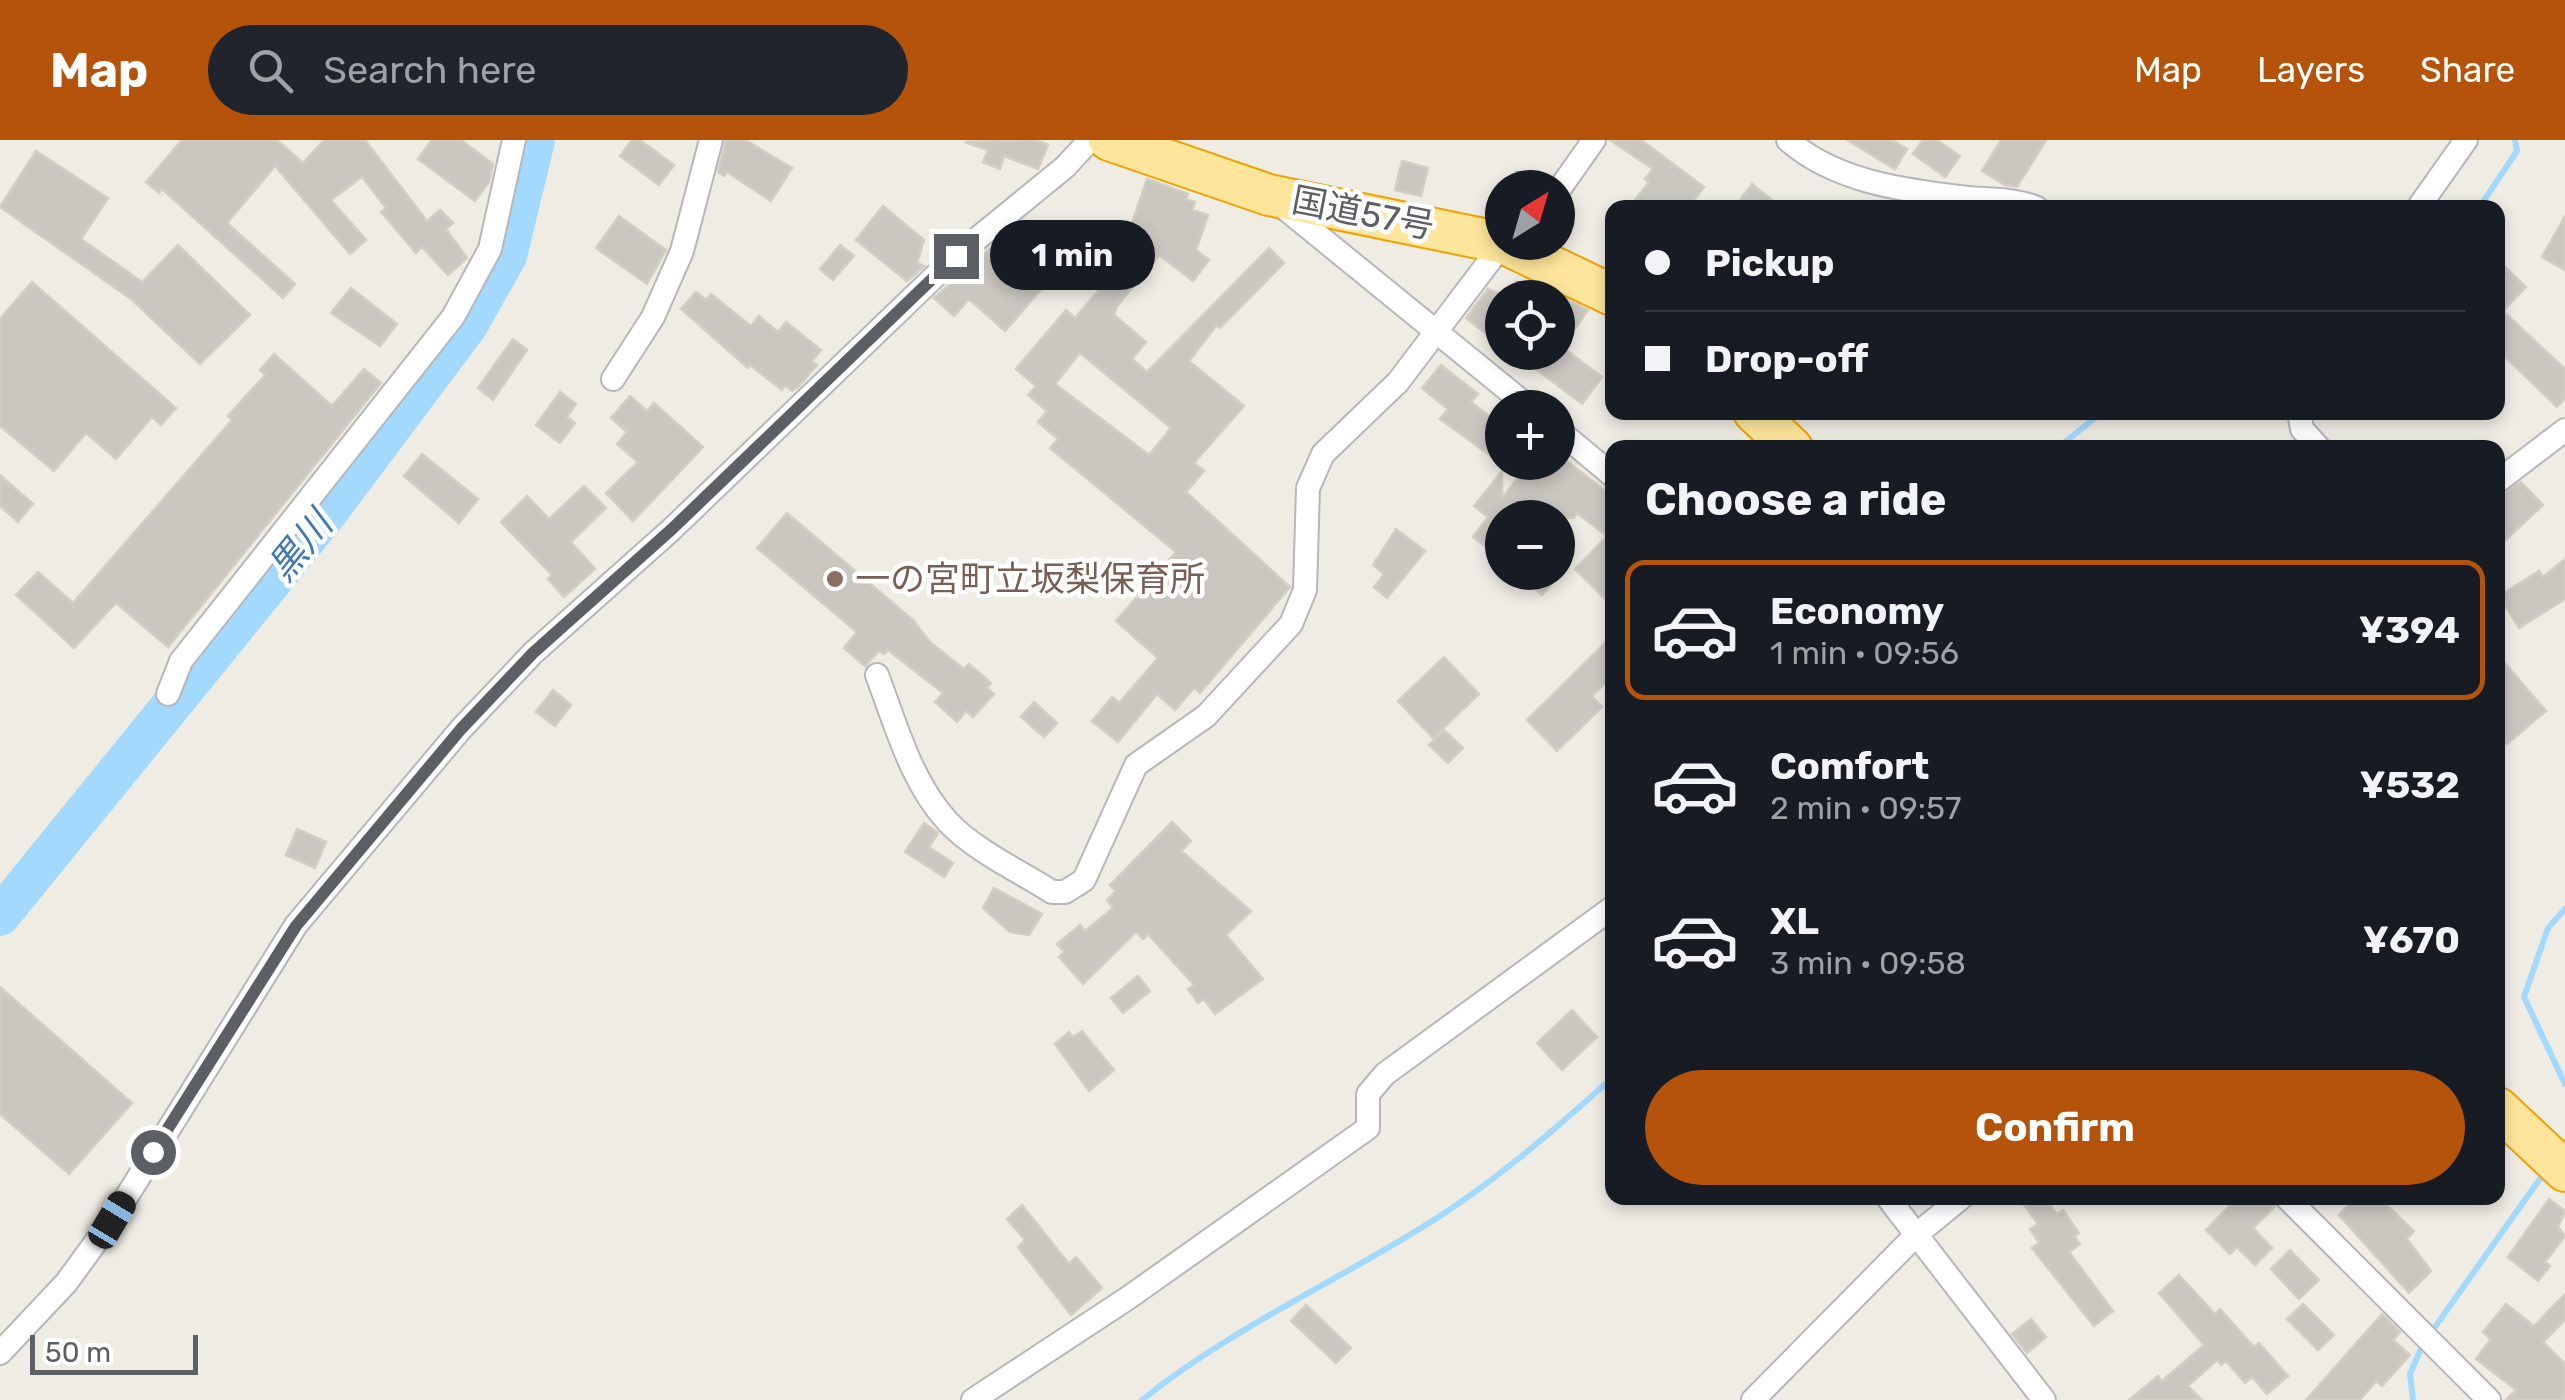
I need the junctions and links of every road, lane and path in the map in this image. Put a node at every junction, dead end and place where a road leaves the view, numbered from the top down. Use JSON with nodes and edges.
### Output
{"nodes":[{"id":1,"x":514,"y":140,"type":"edge"},
{"id":2,"x":711,"y":140,"type":"edge"},
{"id":3,"x":1090,"y":140,"type":"edge"},
{"id":4,"x":1109,"y":140,"type":"edge"},
{"id":5,"x":1594,"y":140,"type":"edge"},
{"id":6,"x":1788,"y":140,"type":"edge"},
{"id":7,"x":2466,"y":140,"type":"edge"},
{"id":8,"x":1573,"y":170,"type":"edge"},
{"id":9,"x":1270,"y":194,"type":"junction"},
{"id":10,"x":1980,"y":200,"type":"edge"},
{"id":11,"x":2424,"y":200,"type":"edge"},
{"id":12,"x":1485,"y":239,"type":"edge"},
{"id":13,"x":1491,"y":260,"type":"edge"},
{"id":14,"x":1539,"y":260,"type":"edge"},
{"id":15,"x":1605,"y":292,"type":"edge"},
{"id":16,"x":1436,"y":330,"type":"junction"},
{"id":17,"x":613,"y":379,"type":"dead end"},
{"id":18,"x":1508,"y":390,"type":"edge"},
{"id":19,"x":1762,"y":420,"type":"edge"},
{"id":20,"x":2565,"y":430,"type":"edge"},
{"id":21,"x":1784,"y":440,"type":"edge"},
{"id":22,"x":1575,"y":444,"type":"edge"},
{"id":23,"x":1605,"y":469,"type":"edge"},
{"id":24,"x":2505,"y":476,"type":"edge"},
{"id":25,"x":876,"y":675,"type":"dead end"},
{"id":26,"x":168,"y":694,"type":"dead end"},
{"id":27,"x":1605,"y":913,"type":"edge"},
{"id":28,"x":2505,"y":1115,"type":"edge"},
{"id":29,"x":2565,"y":1171,"type":"edge"},
{"id":30,"x":1894,"y":1205,"type":"edge"},
{"id":31,"x":1953,"y":1205,"type":"edge"},
{"id":32,"x":2294,"y":1205,"type":"edge"},
{"id":33,"x":1917,"y":1234,"type":"junction"},
{"id":34,"x":0,"y":1353,"type":"edge"},
{"id":35,"x":973,"y":1400,"type":"edge"},
{"id":36,"x":1753,"y":1400,"type":"edge"},
{"id":37,"x":2044,"y":1400,"type":"edge"},
{"id":38,"x":2489,"y":1400,"type":"edge"}],
"edges":[{"from":1,"to":26,"type":"street"},
{"from":2,"to":17,"type":"street"},
{"from":3,"to":34,"type":"street"},
{"from":4,"to":9,"type":"highway","name":"国道57号"},
{"from":5,"to":8,"type":"street"},
{"from":6,"to":10,"type":"street"},
{"from":7,"to":11,"type":"street"},
{"from":9,"to":12,"type":"highway","name":"国道57号"},
{"from":9,"to":16,"type":"street"},
{"from":13,"to":16,"type":"street"},
{"from":14,"to":15,"type":"highway","name":"国道57号"},
{"from":16,"to":18,"type":"street"},
{"from":16,"to":25,"type":"street"},
{"from":19,"to":21,"type":"highway"},
{"from":20,"to":24,"type":"street"},
{"from":22,"to":23,"type":"street"},
{"from":27,"to":35,"type":"street"},
{"from":28,"to":29,"type":"highway"},
{"from":30,"to":33,"type":"street"},
{"from":31,"to":33,"type":"street"},
{"from":32,"to":38,"type":"street"},
{"from":33,"to":36,"type":"street"},
{"from":33,"to":37,"type":"street"}]}
